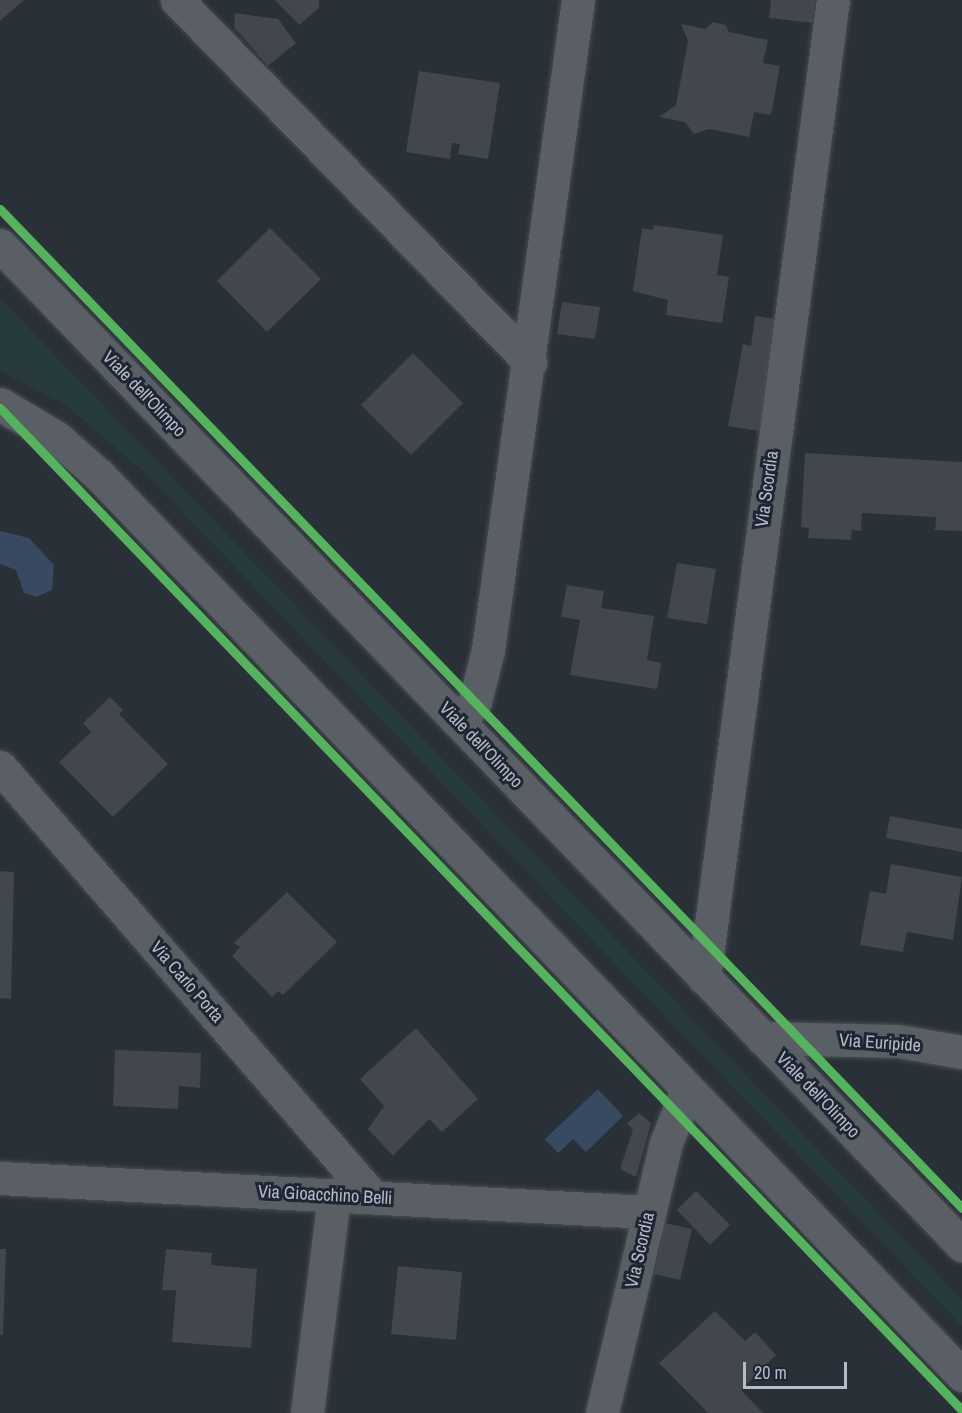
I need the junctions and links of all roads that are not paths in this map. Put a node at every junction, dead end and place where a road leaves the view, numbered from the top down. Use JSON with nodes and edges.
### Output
{"nodes":[{"id":1,"x":177,"y":0,"type":"edge"},
{"id":2,"x":578,"y":0,"type":"edge"},
{"id":3,"x":833,"y":0,"type":"edge"},
{"id":4,"x":0,"y":245,"type":"edge"},
{"id":5,"x":531,"y":362,"type":"junction"},
{"id":6,"x":0,"y":404,"type":"edge"},
{"id":7,"x":460,"y":722,"type":"junction"},
{"id":8,"x":0,"y":767,"type":"edge"},
{"id":9,"x":704,"y":978,"type":"junction"},
{"id":10,"x":762,"y":1038,"type":"junction"},
{"id":11,"x":962,"y":1052,"type":"edge"},
{"id":12,"x":687,"y":1090,"type":"junction"},
{"id":13,"x":0,"y":1178,"type":"edge"},
{"id":14,"x":334,"y":1195,"type":"junction"},
{"id":15,"x":374,"y":1197,"type":"junction"},
{"id":16,"x":649,"y":1212,"type":"junction"},
{"id":17,"x":962,"y":1245,"type":"edge"},
{"id":18,"x":962,"y":1375,"type":"edge"},
{"id":19,"x":307,"y":1413,"type":"edge"},
{"id":20,"x":602,"y":1413,"type":"edge"}],
"edges":[{"from":1,"to":5,"type":"street"},
{"from":2,"to":5,"type":"street"},
{"from":3,"to":9,"type":"street","name":"Via Scordia"},
{"from":4,"to":7,"type":"street","name":"Viale dell'Olimpo"},
{"from":5,"to":7,"type":"street"},
{"from":6,"to":12,"type":"street"},
{"from":7,"to":9,"type":"street","name":"Viale dell'Olimpo"},
{"from":8,"to":15,"type":"street","name":"Via Carlo Porta"},
{"from":9,"to":10,"type":"street","name":"Viale dell'Olimpo"},
{"from":10,"to":11,"type":"street","name":"Via Euripide"},
{"from":10,"to":17,"type":"street","name":"Viale dell'Olimpo"},
{"from":12,"to":16,"type":"street","name":"Via Scordia"},
{"from":12,"to":18,"type":"street"},
{"from":13,"to":14,"type":"street","name":"Via Gioacchino Belli"},
{"from":14,"to":15,"type":"street","name":"Via Gioacchino Belli"},
{"from":14,"to":19,"type":"street"},
{"from":15,"to":16,"type":"street","name":"Via Gioacchino Belli"},
{"from":16,"to":20,"type":"street","name":"Via Scordia"}]}
